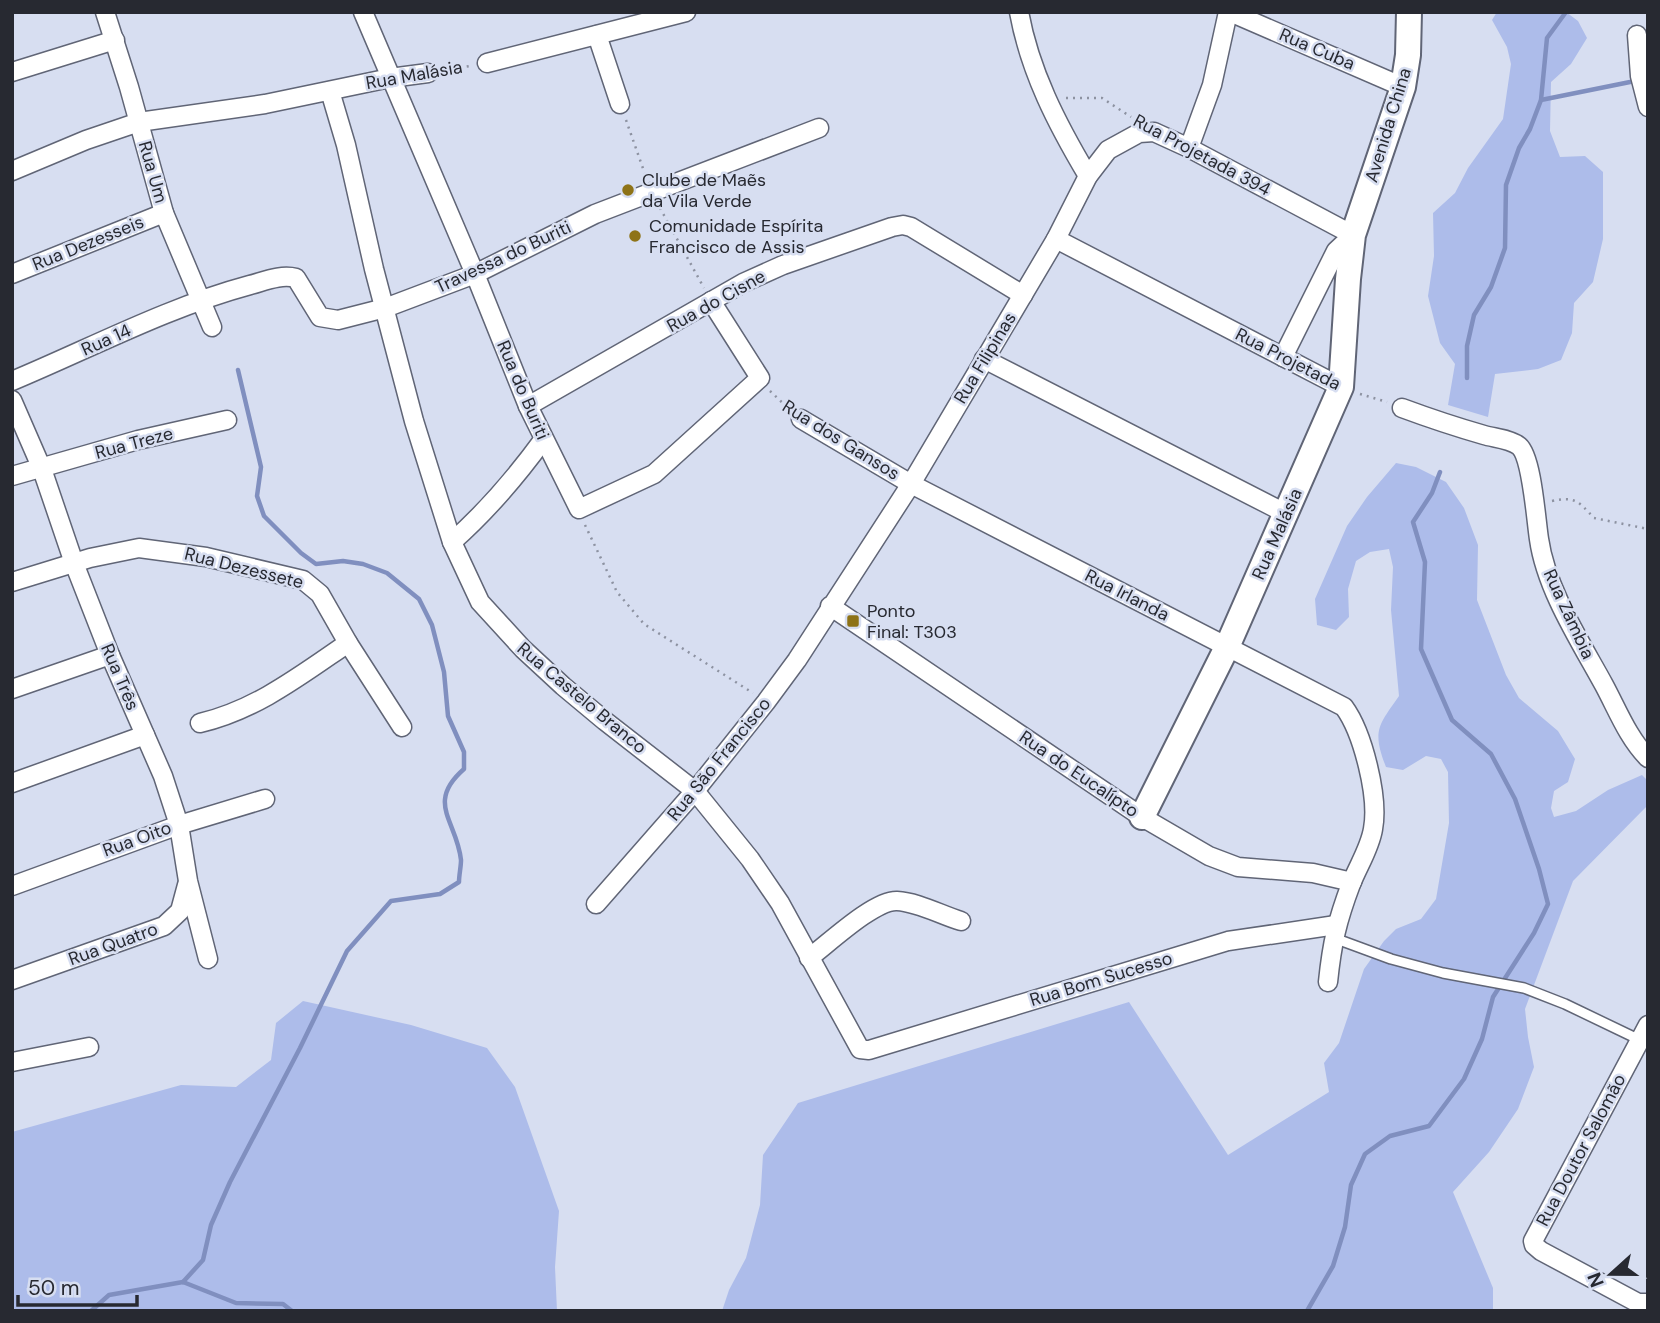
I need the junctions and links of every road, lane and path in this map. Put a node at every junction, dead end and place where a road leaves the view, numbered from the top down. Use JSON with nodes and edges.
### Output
{"nodes":[{"id":1,"x":105,"y":12,"type":"edge"},
{"id":2,"x":363,"y":12,"type":"edge"},
{"id":3,"x":686,"y":12,"type":"edge"},
{"id":4,"x":1019,"y":12,"type":"edge"},
{"id":5,"x":1229,"y":12,"type":"edge"},
{"id":6,"x":1409,"y":12,"type":"edge"},
{"id":7,"x":597,"y":35,"type":"junction"},
{"id":8,"x":1637,"y":35,"type":"dead end"},
{"id":9,"x":115,"y":40,"type":"junction"},
{"id":10,"x":487,"y":63,"type":"joint"},
{"id":11,"x":12,"y":72,"type":"edge"},
{"id":12,"x":428,"y":73,"type":"joint"},
{"id":13,"x":390,"y":78,"type":"junction"},
{"id":14,"x":1403,"y":87,"type":"junction"},
{"id":15,"x":330,"y":91,"type":"junction"},
{"id":16,"x":1046,"y":98,"type":"junction"},
{"id":17,"x":1647,"y":100,"type":"edge"},
{"id":18,"x":620,"y":104,"type":"joint"},
{"id":19,"x":139,"y":122,"type":"junction"},
{"id":20,"x":818,"y":128,"type":"dead end"},
{"id":21,"x":1154,"y":132,"type":"junction"},
{"id":22,"x":1189,"y":148,"type":"junction"},
{"id":23,"x":12,"y":170,"type":"edge"},
{"id":24,"x":1088,"y":176,"type":"junction"},
{"id":25,"x":651,"y":193,"type":"junction"},
{"id":26,"x":164,"y":213,"type":"junction"},
{"id":27,"x":1353,"y":235,"type":"junction"},
{"id":28,"x":1056,"y":239,"type":"junction"},
{"id":29,"x":12,"y":274,"type":"edge"},
{"id":30,"x":475,"y":274,"type":"junction"},
{"id":31,"x":1023,"y":295,"type":"junction"},
{"id":32,"x":200,"y":299,"type":"junction"},
{"id":33,"x":711,"y":300,"type":"junction"},
{"id":34,"x":385,"y":307,"type":"junction"},
{"id":35,"x":212,"y":327,"type":"dead end"},
{"id":36,"x":1283,"y":356,"type":"junction"},
{"id":37,"x":984,"y":359,"type":"junction"},
{"id":38,"x":12,"y":381,"type":"edge"},
{"id":39,"x":1340,"y":387,"type":"junction"},
{"id":40,"x":772,"y":395,"type":"dead end"},
{"id":41,"x":12,"y":400,"type":"edge"},
{"id":42,"x":528,"y":406,"type":"junction"},
{"id":43,"x":1402,"y":408,"type":"joint"},
{"id":44,"x":801,"y":419,"type":"joint"},
{"id":45,"x":228,"y":420,"type":"dead end"},
{"id":46,"x":543,"y":440,"type":"junction"},
{"id":47,"x":42,"y":469,"type":"junction"},
{"id":48,"x":12,"y":476,"type":"edge"},
{"id":49,"x":911,"y":484,"type":"junction"},
{"id":50,"x":1535,"y":504,"type":"junction"},
{"id":51,"x":579,"y":509,"type":"junction"},
{"id":52,"x":1287,"y":513,"type":"junction"},
{"id":53,"x":1648,"y":529,"type":"edge"},
{"id":54,"x":452,"y":542,"type":"junction"},
{"id":55,"x":74,"y":563,"type":"junction"},
{"id":56,"x":12,"y":582,"type":"edge"},
{"id":57,"x":830,"y":606,"type":"junction"},
{"id":58,"x":348,"y":643,"type":"junction"},
{"id":59,"x":1227,"y":647,"type":"junction"},
{"id":60,"x":110,"y":655,"type":"junction"},
{"id":61,"x":12,"y":689,"type":"edge"},
{"id":62,"x":766,"y":702,"type":"junction"},
{"id":63,"x":200,"y":723,"type":"dead end"},
{"id":64,"x":402,"y":727,"type":"dead end"},
{"id":65,"x":145,"y":734,"type":"junction"},
{"id":66,"x":1648,"y":758,"type":"edge"},
{"id":67,"x":12,"y":783,"type":"edge"},
{"id":68,"x":695,"y":791,"type":"junction"},
{"id":69,"x":265,"y":799,"type":"dead end"},
{"id":70,"x":1142,"y":817,"type":"junction"},
{"id":71,"x":179,"y":825,"type":"junction"},
{"id":72,"x":188,"y":881,"type":"junction"},
{"id":73,"x":1352,"y":883,"type":"junction"},
{"id":74,"x":12,"y":886,"type":"edge"},
{"id":75,"x":596,"y":904,"type":"dead end"},
{"id":76,"x":961,"y":921,"type":"dead end"},
{"id":77,"x":1335,"y":931,"type":"junction"},
{"id":78,"x":809,"y":958,"type":"junction"},
{"id":79,"x":208,"y":959,"type":"dead end"},
{"id":80,"x":12,"y":980,"type":"edge"},
{"id":81,"x":1328,"y":982,"type":"dead end"},
{"id":82,"x":1645,"y":1030,"type":"edge"},
{"id":83,"x":89,"y":1048,"type":"dead end"},
{"id":84,"x":869,"y":1050,"type":"joint"},
{"id":85,"x":12,"y":1062,"type":"edge"},
{"id":86,"x":1648,"y":1303,"type":"edge"}],
"edges":[{"from":1,"to":9,"type":"street","name":"Rua Um"},
{"from":2,"to":13,"type":"street","name":"Rua do Buriti"},
{"from":3,"to":7,"type":"street","name":"Rua Malásia"},
{"from":4,"to":16,"type":"street"},
{"from":5,"to":14,"type":"street","name":"Rua Cuba"},
{"from":5,"to":22,"type":"street"},
{"from":6,"to":14,"type":"street","name":"Avenida China"},
{"from":7,"to":10,"type":"street","name":"Rua Malásia"},
{"from":7,"to":18,"type":"street"},
{"from":8,"to":17,"type":"street"},
{"from":9,"to":11,"type":"street"},
{"from":9,"to":19,"type":"street","name":"Rua Um"},
{"from":10,"to":12,"type":"path","name":"Rua Malásia"},
{"from":12,"to":13,"type":"street","name":"Rua Malásia"},
{"from":13,"to":15,"type":"street","name":"Rua Malásia"},
{"from":13,"to":30,"type":"street","name":"Rua do Buriti"},
{"from":14,"to":27,"type":"street","name":"Avenida China"},
{"from":15,"to":19,"type":"street","name":"Rua Malásia"},
{"from":15,"to":34,"type":"street","name":"Rua Castelo Branco"},
{"from":16,"to":21,"type":"path","name":"Rua Projetada 394"},
{"from":16,"to":24,"type":"street"},
{"from":18,"to":25,"type":"path"},
{"from":19,"to":23,"type":"street","name":"Rua Malásia"},
{"from":19,"to":26,"type":"street","name":"Rua Um"},
{"from":20,"to":25,"type":"street","name":"Travessa do Buriti"},
{"from":21,"to":22,"type":"street","name":"Rua Projetada 394"},
{"from":21,"to":24,"type":"street","name":"Rua Filipinas"},
{"from":22,"to":27,"type":"street","name":"Rua Projetada 394"},
{"from":24,"to":28,"type":"street","name":"Rua Filipinas"},
{"from":25,"to":30,"type":"street","name":"Travessa do Buriti"},
{"from":25,"to":33,"type":"path"},
{"from":26,"to":29,"type":"street","name":"Rua Dezesseis"},
{"from":26,"to":32,"type":"street","name":"Rua Um"},
{"from":27,"to":36,"type":"street"},
{"from":27,"to":39,"type":"street","name":"Rua Malásia"},
{"from":28,"to":31,"type":"street","name":"Rua Filipinas"},
{"from":28,"to":36,"type":"street","name":"Rua Projetada"},
{"from":30,"to":34,"type":"street","name":"Travessa do Buriti"},
{"from":30,"to":42,"type":"street","name":"Rua do Buriti"},
{"from":31,"to":33,"type":"street","name":"Rua do Cisne"},
{"from":31,"to":37,"type":"street","name":"Rua Filipinas"},
{"from":32,"to":34,"type":"street","name":"Travessa do Buriti"},
{"from":32,"to":35,"type":"street","name":"Rua Um"},
{"from":32,"to":38,"type":"street","name":"Rua 14"},
{"from":33,"to":42,"type":"street","name":"Rua do Cisne"},
{"from":33,"to":51,"type":"street"},
{"from":34,"to":54,"type":"street","name":"Rua Castelo Branco"},
{"from":36,"to":39,"type":"street","name":"Rua Projetada"},
{"from":37,"to":49,"type":"street","name":"Rua Filipinas"},
{"from":37,"to":52,"type":"street"},
{"from":39,"to":43,"type":"path","name":"Rua Projetada"},
{"from":39,"to":52,"type":"street","name":"Rua Malásia"},
{"from":40,"to":44,"type":"path","name":"Rua dos Gansos"},
{"from":41,"to":47,"type":"street","name":"Rua Três"},
{"from":42,"to":46,"type":"street","name":"Rua do Buriti"},
{"from":43,"to":50,"type":"street","name":"Rua Zâmbia"},
{"from":44,"to":49,"type":"street","name":"Rua dos Gansos"},
{"from":45,"to":47,"type":"street","name":"Rua Treze"},
{"from":46,"to":51,"type":"street","name":"Rua do Buriti"},
{"from":46,"to":54,"type":"street"},
{"from":47,"to":48,"type":"street","name":"Rua Treze"},
{"from":47,"to":55,"type":"street","name":"Rua Três"},
{"from":49,"to":57,"type":"street","name":"Rua Filipinas"},
{"from":49,"to":59,"type":"street","name":"Rua Irlanda"},
{"from":50,"to":53,"type":"path"},
{"from":50,"to":66,"type":"street","name":"Rua Zâmbia"},
{"from":51,"to":62,"type":"path"},
{"from":52,"to":59,"type":"street","name":"Rua Malásia"},
{"from":54,"to":68,"type":"street","name":"Rua Castelo Branco"},
{"from":55,"to":56,"type":"street","name":"Rua Dezessete"},
{"from":55,"to":58,"type":"street","name":"Rua Dezessete"},
{"from":55,"to":60,"type":"street","name":"Rua Três"},
{"from":57,"to":62,"type":"street","name":"Rua São Francisco"},
{"from":57,"to":70,"type":"street","name":"Rua do Eucalípto"},
{"from":58,"to":63,"type":"street"},
{"from":58,"to":64,"type":"street","name":"Rua Dezessete"},
{"from":59,"to":70,"type":"street","name":"Rua Malásia"},
{"from":59,"to":73,"type":"street","name":"Rua Irlanda"},
{"from":60,"to":61,"type":"street"},
{"from":60,"to":65,"type":"street","name":"Rua Três"},
{"from":62,"to":68,"type":"street","name":"Rua São Francisco"},
{"from":65,"to":67,"type":"street"},
{"from":65,"to":71,"type":"street","name":"Rua Três"},
{"from":68,"to":75,"type":"street","name":"Rua São Francisco"},
{"from":68,"to":78,"type":"street","name":"Rua Castelo Branco"},
{"from":69,"to":71,"type":"street","name":"Rua Oito"},
{"from":70,"to":73,"type":"street","name":"Rua do Eucalípto"},
{"from":71,"to":72,"type":"street","name":"Rua Três"},
{"from":71,"to":74,"type":"street","name":"Rua Oito"},
{"from":72,"to":79,"type":"street","name":"Rua Três"},
{"from":72,"to":80,"type":"street","name":"Rua Quatro"},
{"from":73,"to":77,"type":"street"},
{"from":76,"to":78,"type":"street"},
{"from":77,"to":81,"type":"street"},
{"from":77,"to":82,"type":"lane"},
{"from":77,"to":84,"type":"street","name":"Rua Bom Sucesso"},
{"from":78,"to":84,"type":"street","name":"Rua Castelo Branco"},
{"from":82,"to":86,"type":"street","name":"Rua Doutor Salomão"},
{"from":83,"to":85,"type":"street"}]}
